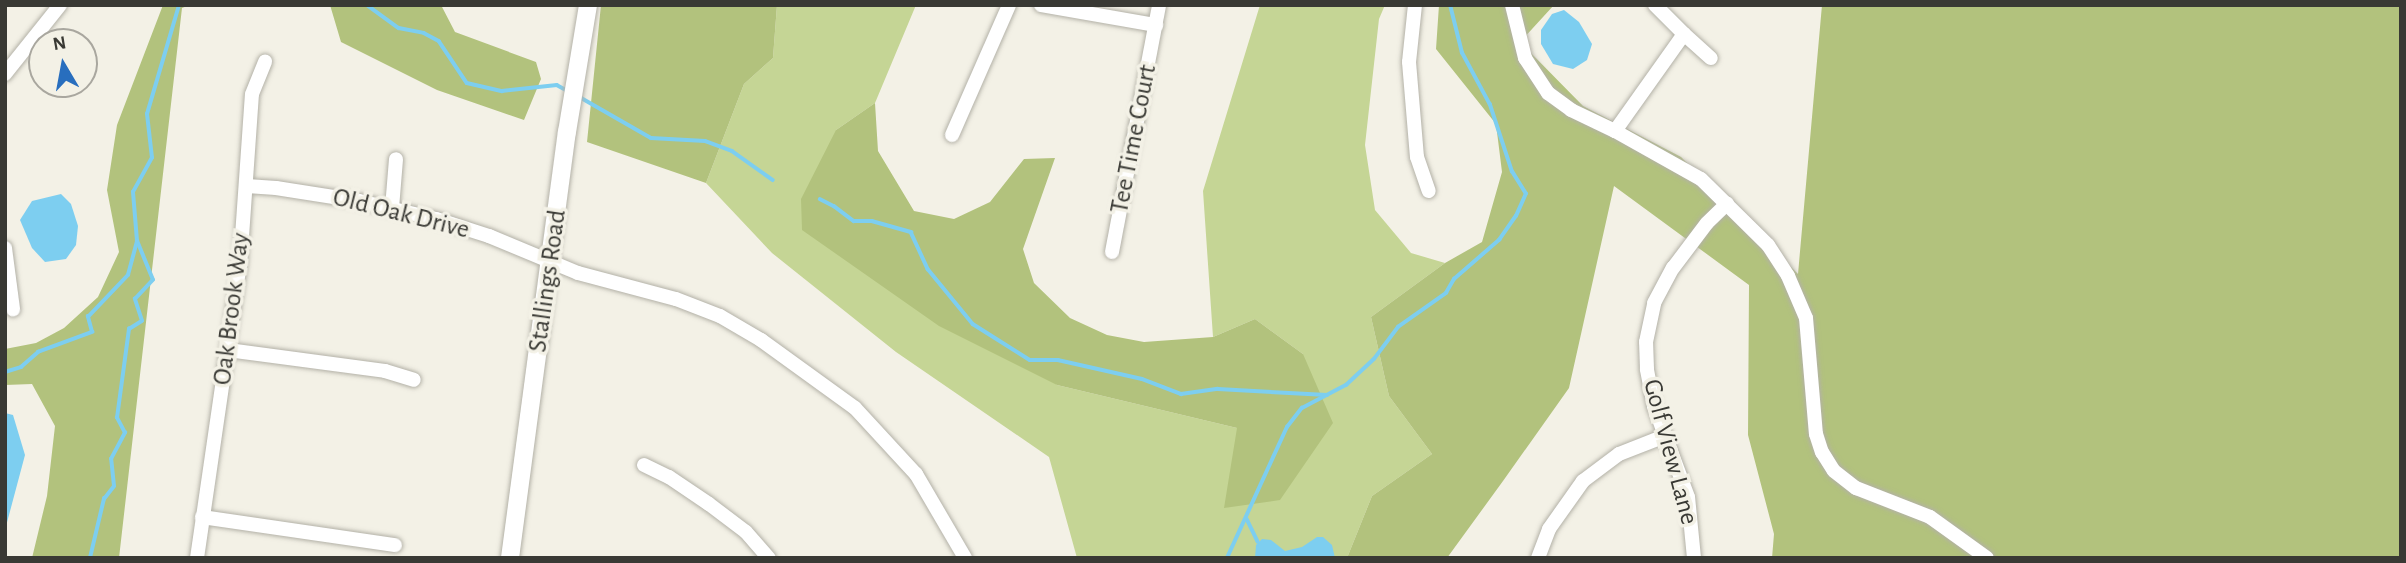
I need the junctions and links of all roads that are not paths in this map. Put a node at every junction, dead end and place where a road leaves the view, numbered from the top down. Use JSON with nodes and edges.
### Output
{"nodes":[{"id":1,"x":60,"y":5,"type":"edge"},
{"id":2,"x":588,"y":5,"type":"edge"},
{"id":3,"x":1009,"y":5,"type":"edge"},
{"id":4,"x":1041,"y":5,"type":"edge"},
{"id":5,"x":1159,"y":5,"type":"edge"},
{"id":6,"x":1415,"y":5,"type":"edge"},
{"id":7,"x":1655,"y":5,"type":"edge"},
{"id":8,"x":1514,"y":7,"type":"edge"},
{"id":9,"x":1156,"y":25,"type":"junction"},
{"id":10,"x":1684,"y":34,"type":"junction"},
{"id":11,"x":1711,"y":58,"type":"dead end"},
{"id":12,"x":265,"y":61,"type":"dead end"},
{"id":13,"x":5,"y":74,"type":"edge"},
{"id":14,"x":1615,"y":131,"type":"junction"},
{"id":15,"x":952,"y":135,"type":"dead end"},
{"id":16,"x":396,"y":159,"type":"dead end"},
{"id":17,"x":247,"y":186,"type":"junction"},
{"id":18,"x":1429,"y":191,"type":"dead end"},
{"id":19,"x":1727,"y":204,"type":"junction"},
{"id":20,"x":392,"y":208,"type":"junction"},
{"id":21,"x":5,"y":248,"type":"edge"},
{"id":22,"x":1112,"y":252,"type":"dead end"},
{"id":23,"x":551,"y":261,"type":"junction"},
{"id":24,"x":13,"y":309,"type":"dead end"},
{"id":25,"x":228,"y":350,"type":"junction"},
{"id":26,"x":414,"y":380,"type":"dead end"},
{"id":27,"x":1665,"y":436,"type":"junction"},
{"id":28,"x":643,"y":465,"type":"dead end"},
{"id":29,"x":202,"y":517,"type":"junction"},
{"id":30,"x":396,"y":545,"type":"dead end"},
{"id":31,"x":197,"y":558,"type":"edge"},
{"id":32,"x":510,"y":558,"type":"edge"},
{"id":33,"x":769,"y":558,"type":"edge"},
{"id":34,"x":965,"y":558,"type":"edge"},
{"id":35,"x":1538,"y":558,"type":"edge"},
{"id":36,"x":1693,"y":558,"type":"edge"},
{"id":37,"x":1987,"y":558,"type":"edge"}],
"edges":[{"from":1,"to":13,"type":"street"},
{"from":2,"to":23,"type":"street","name":"Stallings Road"},
{"from":3,"to":15,"type":"street"},
{"from":4,"to":9,"type":"street"},
{"from":5,"to":9,"type":"street","name":"Tee Time Court"},
{"from":6,"to":18,"type":"street"},
{"from":7,"to":10,"type":"street"},
{"from":8,"to":14,"type":"street"},
{"from":9,"to":22,"type":"street","name":"Tee Time Court"},
{"from":10,"to":11,"type":"street"},
{"from":10,"to":14,"type":"street"},
{"from":12,"to":17,"type":"street","name":"Oak Brook Way"},
{"from":14,"to":19,"type":"street"},
{"from":16,"to":20,"type":"street"},
{"from":17,"to":20,"type":"street","name":"Old Oak Drive"},
{"from":17,"to":25,"type":"street","name":"Oak Brook Way"},
{"from":19,"to":27,"type":"street","name":"Golf View Lane"},
{"from":19,"to":37,"type":"street"},
{"from":20,"to":23,"type":"street","name":"Old Oak Drive"},
{"from":21,"to":24,"type":"street"},
{"from":23,"to":32,"type":"street","name":"Stallings Road"},
{"from":23,"to":34,"type":"street","name":"Old Oak Drive"},
{"from":25,"to":26,"type":"street"},
{"from":25,"to":29,"type":"street","name":"Oak Brook Way"},
{"from":27,"to":35,"type":"street"},
{"from":27,"to":36,"type":"street","name":"Golf View Lane"},
{"from":28,"to":33,"type":"street"},
{"from":29,"to":30,"type":"street"},
{"from":29,"to":31,"type":"street","name":"Oak Brook Way"}]}
